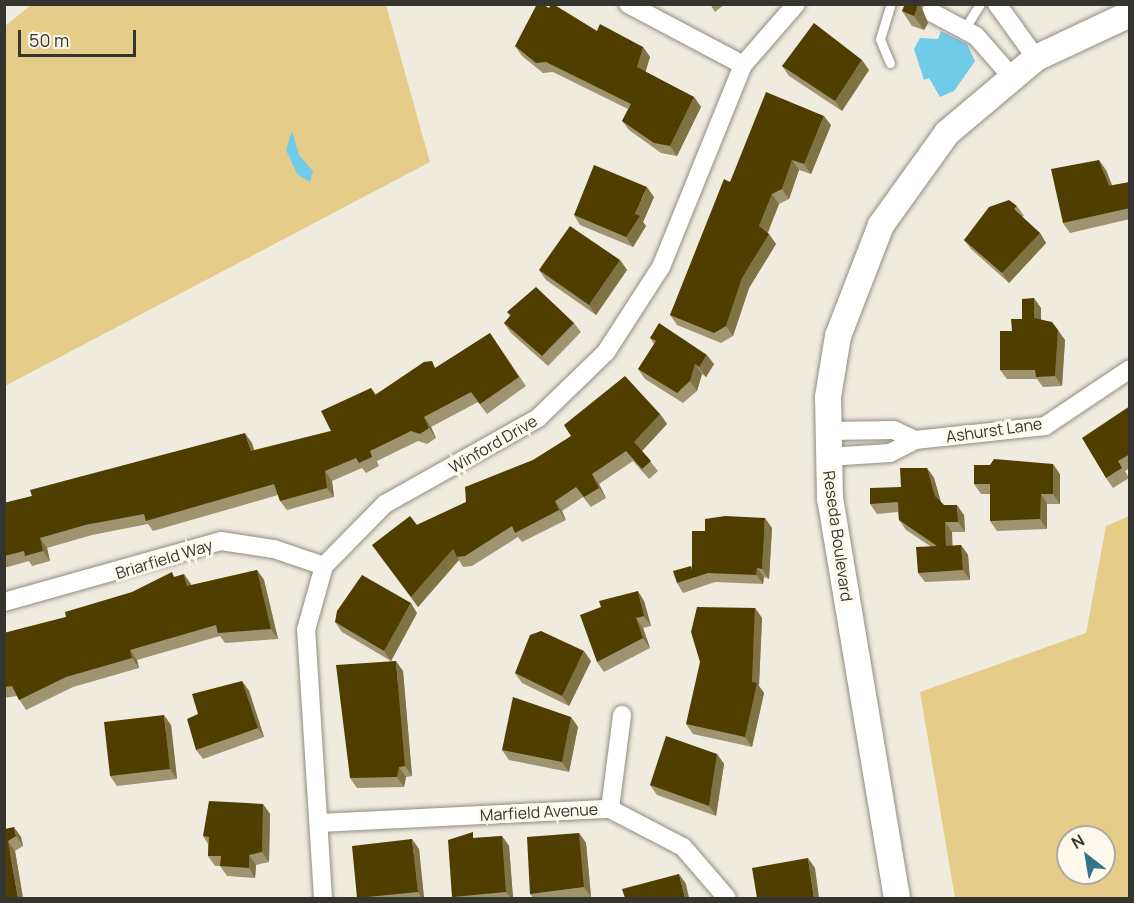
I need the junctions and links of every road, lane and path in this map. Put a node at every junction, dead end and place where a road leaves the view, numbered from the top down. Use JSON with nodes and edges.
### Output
{"nodes":[{"id":1,"x":628,"y":4,"type":"edge"},
{"id":2,"x":796,"y":4,"type":"edge"},
{"id":3,"x":891,"y":4,"type":"edge"},
{"id":4,"x":980,"y":4,"type":"edge"},
{"id":5,"x":997,"y":4,"type":"edge"},
{"id":6,"x":922,"y":8,"type":"edge"},
{"id":7,"x":1130,"y":14,"type":"edge"},
{"id":8,"x":965,"y":28,"type":"junction"},
{"id":9,"x":1036,"y":58,"type":"junction"},
{"id":10,"x":890,"y":63,"type":"dead end"},
{"id":11,"x":743,"y":65,"type":"junction"},
{"id":12,"x":1011,"y":76,"type":"junction"},
{"id":13,"x":1130,"y":369,"type":"edge"},
{"id":14,"x":828,"y":431,"type":"junction"},
{"id":15,"x":915,"y":440,"type":"junction"},
{"id":16,"x":827,"y":457,"type":"junction"},
{"id":17,"x":324,"y":566,"type":"junction"},
{"id":18,"x":4,"y":602,"type":"edge"},
{"id":19,"x":622,"y":715,"type":"dead end"},
{"id":20,"x":610,"y":809,"type":"junction"},
{"id":21,"x":319,"y":823,"type":"junction"},
{"id":22,"x":323,"y":898,"type":"edge"},
{"id":23,"x":728,"y":898,"type":"edge"},
{"id":24,"x":897,"y":898,"type":"edge"}],
"edges":[{"from":1,"to":11,"type":"street"},
{"from":2,"to":11,"type":"street","name":"Winford Drive"},
{"from":3,"to":10,"type":"lane"},
{"from":4,"to":8,"type":"lane"},
{"from":5,"to":9,"type":"street"},
{"from":6,"to":8,"type":"street"},
{"from":7,"to":9,"type":"main road","name":"Reseda Boulevard"},
{"from":8,"to":12,"type":"street"},
{"from":9,"to":12,"type":"main road","name":"Reseda Boulevard"},
{"from":11,"to":17,"type":"street","name":"Winford Drive"},
{"from":12,"to":14,"type":"main road","name":"Reseda Boulevard"},
{"from":13,"to":15,"type":"street","name":"Ashurst Lane"},
{"from":14,"to":15,"type":"street","name":"Ashurst Lane"},
{"from":14,"to":16,"type":"main road","name":"Reseda Boulevard"},
{"from":15,"to":16,"type":"street","name":"Ashurst Lane"},
{"from":16,"to":24,"type":"main road","name":"Reseda Boulevard"},
{"from":17,"to":18,"type":"street","name":"Briarfield Way"},
{"from":17,"to":21,"type":"street","name":"Winford Drive"},
{"from":19,"to":20,"type":"street"},
{"from":20,"to":21,"type":"street","name":"Marfield Avenue"},
{"from":20,"to":23,"type":"street","name":"Marfield Avenue"},
{"from":21,"to":22,"type":"street","name":"Winford Drive"}]}
